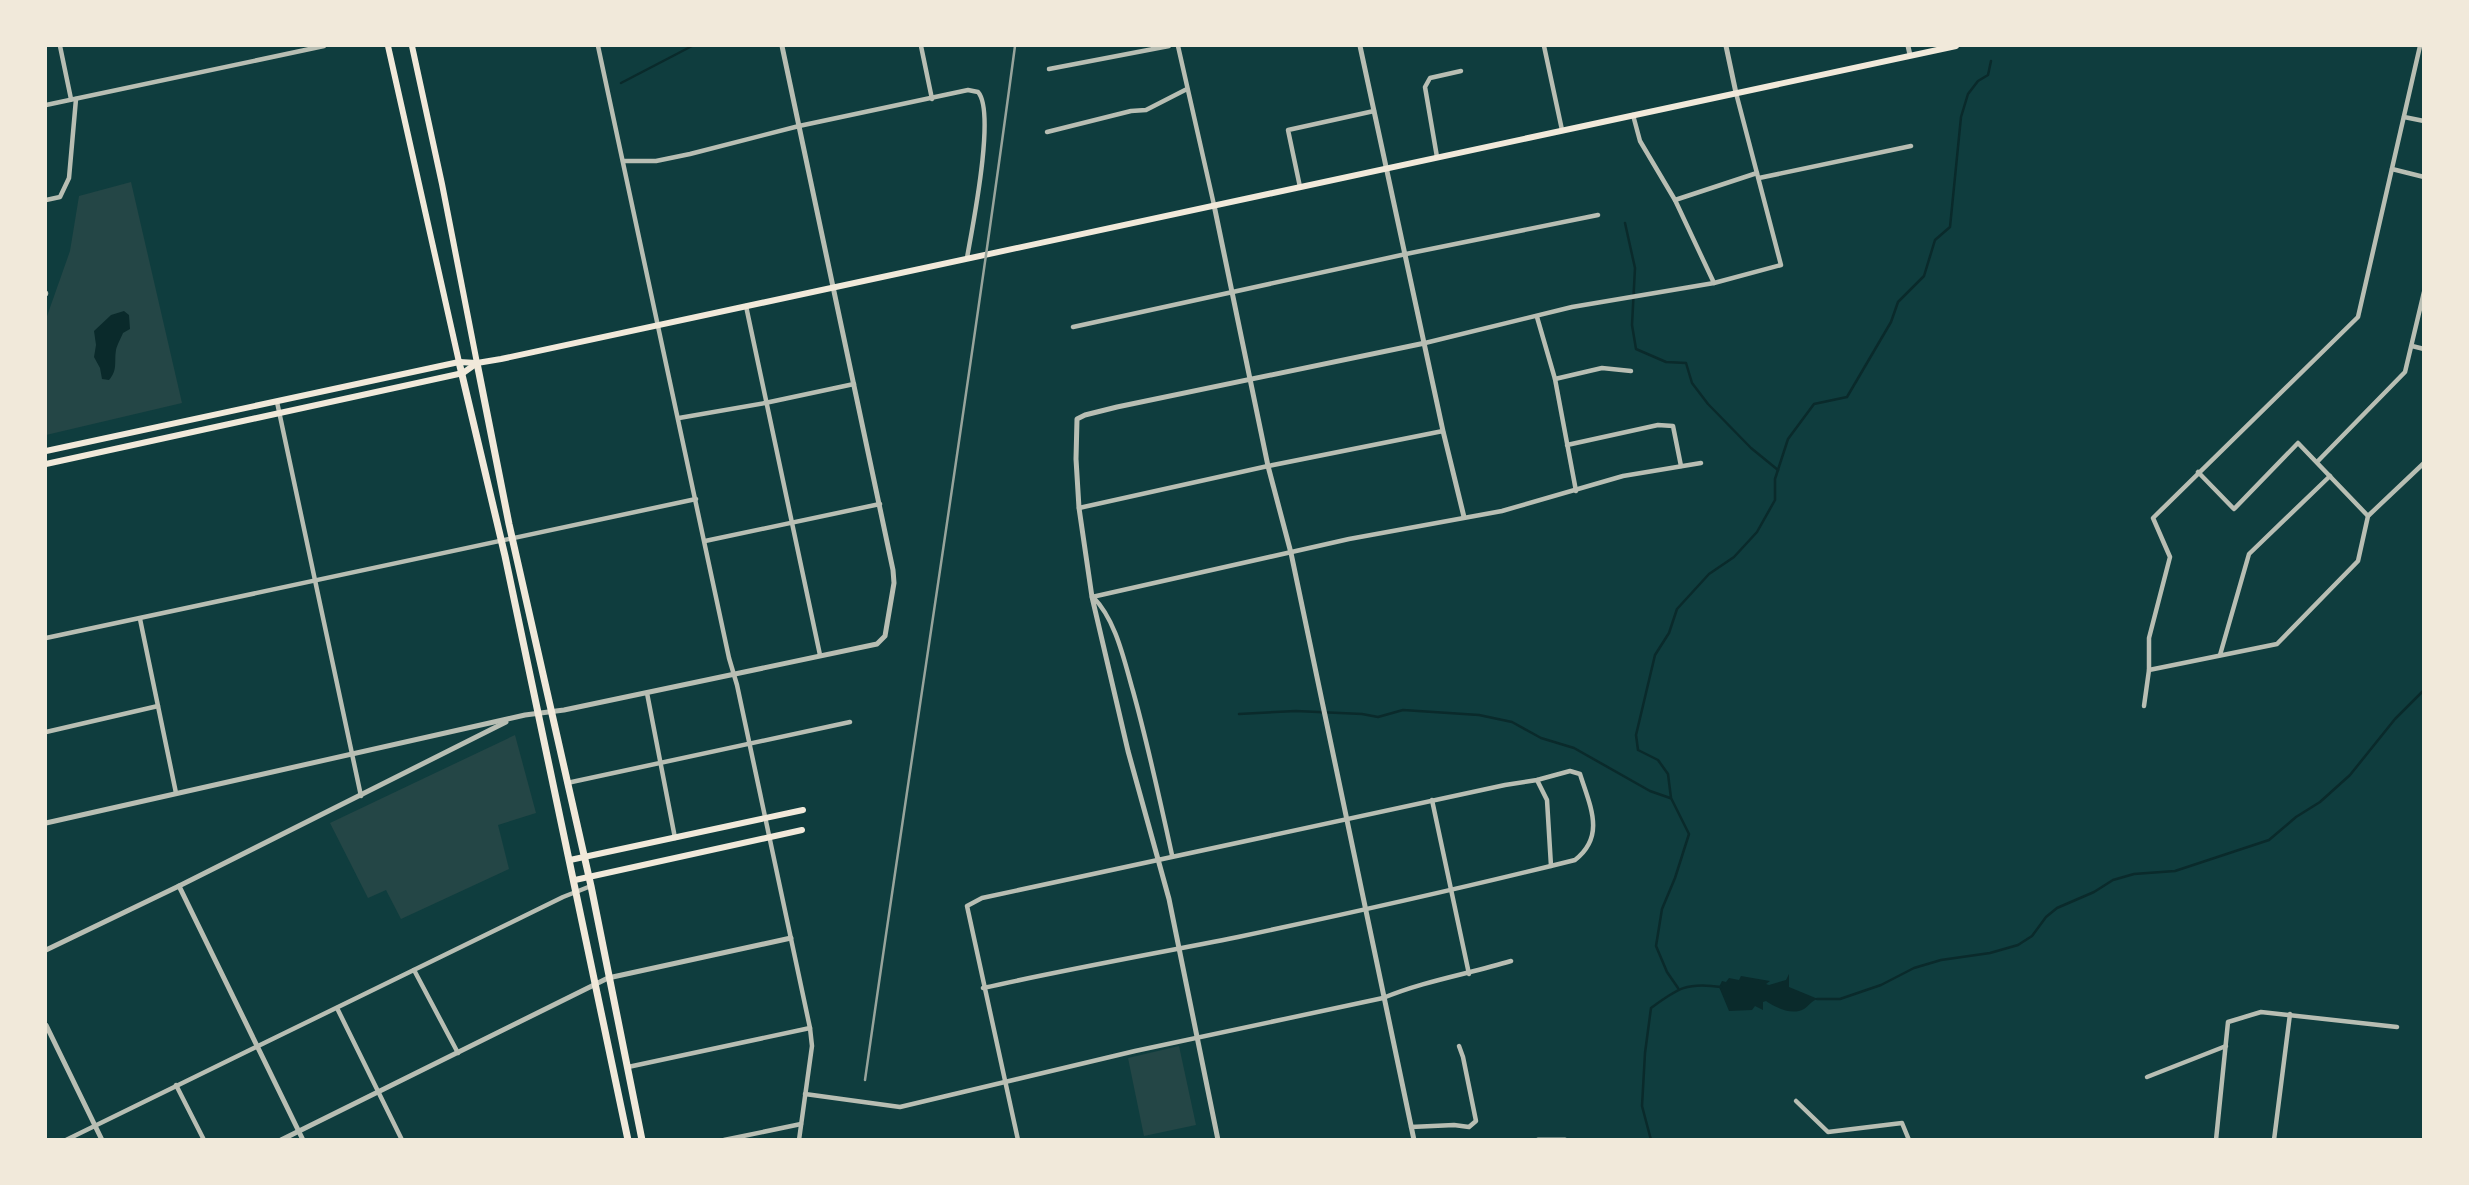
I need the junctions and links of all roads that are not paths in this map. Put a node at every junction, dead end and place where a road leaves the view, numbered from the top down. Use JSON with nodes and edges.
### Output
{"nodes":[{"id":1,"x":60,"y":46,"type":"edge"},
{"id":2,"x":324,"y":46,"type":"edge"},
{"id":3,"x":388,"y":46,"type":"edge"},
{"id":4,"x":412,"y":46,"type":"edge"},
{"id":5,"x":598,"y":46,"type":"edge"},
{"id":6,"x":782,"y":46,"type":"edge"},
{"id":7,"x":921,"y":46,"type":"edge"},
{"id":8,"x":1168,"y":46,"type":"edge"},
{"id":9,"x":1178,"y":46,"type":"edge"},
{"id":10,"x":1360,"y":46,"type":"edge"},
{"id":11,"x":1544,"y":46,"type":"edge"},
{"id":12,"x":1726,"y":46,"type":"edge"},
{"id":13,"x":1908,"y":46,"type":"edge"},
{"id":14,"x":1956,"y":46,"type":"edge"},
{"id":15,"x":2420,"y":46,"type":"edge"},
{"id":16,"x":1910,"y":55,"type":"junction"},
{"id":17,"x":1049,"y":69,"type":"dead end"},
{"id":18,"x":1461,"y":71,"type":"dead end"},
{"id":19,"x":1188,"y":89,"type":"junction"},
{"id":20,"x":1736,"y":93,"type":"junction"},
{"id":21,"x":74,"y":99,"type":"junction"},
{"id":22,"x":932,"y":99,"type":"junction"},
{"id":23,"x":46,"y":105,"type":"edge"},
{"id":24,"x":1375,"y":111,"type":"junction"},
{"id":25,"x":1633,"y":115,"type":"junction"},
{"id":26,"x":2404,"y":117,"type":"junction"},
{"id":27,"x":2424,"y":121,"type":"edge"},
{"id":28,"x":799,"y":126,"type":"junction"},
{"id":29,"x":1562,"y":130,"type":"junction"},
{"id":30,"x":1047,"y":132,"type":"dead end"},
{"id":31,"x":1911,"y":146,"type":"dead end"},
{"id":32,"x":1437,"y":157,"type":"junction"},
{"id":33,"x":624,"y":161,"type":"junction"},
{"id":34,"x":1387,"y":168,"type":"junction"},
{"id":35,"x":2392,"y":169,"type":"junction"},
{"id":36,"x":1758,"y":175,"type":"junction"},
{"id":37,"x":2424,"y":177,"type":"edge"},
{"id":38,"x":1300,"y":187,"type":"junction"},
{"id":39,"x":46,"y":200,"type":"edge"},
{"id":40,"x":1675,"y":200,"type":"junction"},
{"id":41,"x":1213,"y":205,"type":"junction"},
{"id":42,"x":1598,"y":215,"type":"dead end"},
{"id":43,"x":1406,"y":254,"type":"junction"},
{"id":44,"x":967,"y":258,"type":"junction"},
{"id":45,"x":1714,"y":283,"type":"junction"},
{"id":46,"x":832,"y":287,"type":"junction"},
{"id":47,"x":2424,"y":292,"type":"edge"},
{"id":48,"x":1232,"y":293,"type":"junction"},
{"id":49,"x":746,"y":306,"type":"junction"},
{"id":50,"x":1537,"y":317,"type":"junction"},
{"id":51,"x":659,"y":324,"type":"junction"},
{"id":52,"x":1073,"y":327,"type":"dead end"},
{"id":53,"x":1425,"y":342,"type":"junction"},
{"id":54,"x":2412,"y":346,"type":"junction"},
{"id":55,"x":2424,"y":349,"type":"edge"},
{"id":56,"x":459,"y":362,"type":"junction"},
{"id":57,"x":477,"y":363,"type":"junction"},
{"id":58,"x":1631,"y":371,"type":"dead end"},
{"id":59,"x":463,"y":373,"type":"junction"},
{"id":60,"x":1250,"y":379,"type":"junction"},
{"id":61,"x":1555,"y":379,"type":"junction"},
{"id":62,"x":854,"y":384,"type":"junction"},
{"id":63,"x":277,"y":402,"type":"junction"},
{"id":64,"x":765,"y":403,"type":"junction"},
{"id":65,"x":279,"y":414,"type":"junction"},
{"id":66,"x":679,"y":418,"type":"junction"},
{"id":67,"x":1443,"y":430,"type":"junction"},
{"id":68,"x":1567,"y":445,"type":"junction"},
{"id":69,"x":46,"y":451,"type":"edge"},
{"id":70,"x":2317,"y":462,"type":"junction"},
{"id":71,"x":1701,"y":463,"type":"dead end"},
{"id":72,"x":2424,"y":463,"type":"edge"},
{"id":73,"x":46,"y":464,"type":"edge"},
{"id":74,"x":1268,"y":466,"type":"junction"},
{"id":75,"x":1681,"y":466,"type":"junction"},
{"id":76,"x":2198,"y":472,"type":"junction"},
{"id":77,"x":2330,"y":476,"type":"junction"},
{"id":78,"x":1576,"y":491,"type":"junction"},
{"id":79,"x":696,"y":499,"type":"junction"},
{"id":80,"x":880,"y":504,"type":"junction"},
{"id":81,"x":1079,"y":508,"type":"junction"},
{"id":82,"x":2368,"y":516,"type":"junction"},
{"id":83,"x":1464,"y":517,"type":"junction"},
{"id":84,"x":792,"y":522,"type":"junction"},
{"id":85,"x":513,"y":539,"type":"junction"},
{"id":86,"x":705,"y":541,"type":"junction"},
{"id":87,"x":501,"y":542,"type":"junction"},
{"id":88,"x":1291,"y":553,"type":"junction"},
{"id":89,"x":316,"y":582,"type":"junction"},
{"id":90,"x":1092,"y":597,"type":"junction"},
{"id":91,"x":140,"y":619,"type":"junction"},
{"id":92,"x":46,"y":638,"type":"edge"},
{"id":93,"x":820,"y":655,"type":"junction"},
{"id":94,"x":2220,"y":655,"type":"junction"},
{"id":95,"x":2149,"y":670,"type":"junction"},
{"id":96,"x":733,"y":674,"type":"junction"},
{"id":97,"x":647,"y":693,"type":"junction"},
{"id":98,"x":158,"y":706,"type":"junction"},
{"id":99,"x":2144,"y":706,"type":"dead end"},
{"id":100,"x":550,"y":711,"type":"junction"},
{"id":101,"x":537,"y":713,"type":"junction"},
{"id":102,"x":516,"y":718,"type":"junction"},
{"id":103,"x":850,"y":722,"type":"dead end"},
{"id":104,"x":46,"y":732,"type":"edge"},
{"id":105,"x":749,"y":743,"type":"junction"},
{"id":106,"x":352,"y":754,"type":"junction"},
{"id":107,"x":661,"y":762,"type":"junction"},
{"id":108,"x":1537,"y":780,"type":"junction"},
{"id":109,"x":566,"y":783,"type":"junction"},
{"id":110,"x":176,"y":793,"type":"junction"},
{"id":111,"x":361,"y":796,"type":"junction"},
{"id":112,"x":1432,"y":800,"type":"junction"},
{"id":113,"x":803,"y":810,"type":"dead end"},
{"id":114,"x":1345,"y":818,"type":"junction"},
{"id":115,"x":765,"y":819,"type":"junction"},
{"id":116,"x":46,"y":823,"type":"edge"},
{"id":117,"x":802,"y":830,"type":"dead end"},
{"id":118,"x":769,"y":837,"type":"junction"},
{"id":119,"x":675,"y":838,"type":"junction"},
{"id":120,"x":1172,"y":855,"type":"junction"},
{"id":121,"x":584,"y":857,"type":"junction"},
{"id":122,"x":1158,"y":858,"type":"junction"},
{"id":123,"x":570,"y":859,"type":"junction"},
{"id":124,"x":1551,"y":866,"type":"junction"},
{"id":125,"x":589,"y":877,"type":"junction"},
{"id":126,"x":575,"y":880,"type":"junction"},
{"id":127,"x":591,"y":886,"type":"junction"},
{"id":128,"x":179,"y":887,"type":"junction"},
{"id":129,"x":577,"y":891,"type":"junction"},
{"id":130,"x":1450,"y":891,"type":"junction"},
{"id":131,"x":1364,"y":908,"type":"junction"},
{"id":132,"x":791,"y":938,"type":"junction"},
{"id":133,"x":1179,"y":948,"type":"junction"},
{"id":134,"x":46,"y":950,"type":"edge"},
{"id":135,"x":1511,"y":961,"type":"dead end"},
{"id":136,"x":414,"y":970,"type":"junction"},
{"id":137,"x":1469,"y":974,"type":"junction"},
{"id":138,"x":608,"y":978,"type":"junction"},
{"id":139,"x":596,"y":985,"type":"junction"},
{"id":140,"x":983,"y":988,"type":"junction"},
{"id":141,"x":1383,"y":998,"type":"junction"},
{"id":142,"x":337,"y":1008,"type":"junction"},
{"id":143,"x":2291,"y":1014,"type":"junction"},
{"id":144,"x":46,"y":1025,"type":"edge"},
{"id":145,"x":2396,"y":1027,"type":"dead end"},
{"id":146,"x":810,"y":1028,"type":"junction"},
{"id":147,"x":1196,"y":1040,"type":"junction"},
{"id":148,"x":258,"y":1045,"type":"junction"},
{"id":149,"x":1459,"y":1045,"type":"dead end"},
{"id":150,"x":2225,"y":1046,"type":"junction"},
{"id":151,"x":458,"y":1053,"type":"junction"},
{"id":152,"x":627,"y":1068,"type":"junction"},
{"id":153,"x":2147,"y":1077,"type":"dead end"},
{"id":154,"x":1005,"y":1081,"type":"junction"},
{"id":155,"x":176,"y":1085,"type":"junction"},
{"id":156,"x":379,"y":1093,"type":"junction"},
{"id":157,"x":806,"y":1094,"type":"junction"},
{"id":158,"x":1796,"y":1101,"type":"dead end"},
{"id":159,"x":801,"y":1124,"type":"junction"},
{"id":160,"x":96,"y":1126,"type":"junction"},
{"id":161,"x":1411,"y":1127,"type":"junction"},
{"id":162,"x":299,"y":1131,"type":"junction"},
{"id":163,"x":66,"y":1139,"type":"edge"},
{"id":164,"x":103,"y":1139,"type":"edge"},
{"id":165,"x":204,"y":1139,"type":"edge"},
{"id":166,"x":281,"y":1139,"type":"edge"},
{"id":167,"x":303,"y":1139,"type":"edge"},
{"id":168,"x":402,"y":1139,"type":"edge"},
{"id":169,"x":628,"y":1139,"type":"edge"},
{"id":170,"x":642,"y":1139,"type":"edge"},
{"id":171,"x":724,"y":1139,"type":"edge"},
{"id":172,"x":799,"y":1139,"type":"edge"},
{"id":173,"x":1018,"y":1139,"type":"edge"},
{"id":174,"x":1218,"y":1139,"type":"edge"},
{"id":175,"x":1414,"y":1139,"type":"edge"},
{"id":176,"x":1538,"y":1139,"type":"edge"},
{"id":177,"x":1565,"y":1139,"type":"edge"},
{"id":178,"x":1909,"y":1139,"type":"edge"},
{"id":179,"x":2216,"y":1139,"type":"edge"},
{"id":180,"x":2274,"y":1139,"type":"edge"}],
"edges":[{"from":1,"to":21,"type":"street"},
{"from":2,"to":21,"type":"street"},
{"from":3,"to":56,"type":"main road"},
{"from":4,"to":57,"type":"main road"},
{"from":5,"to":33,"type":"street"},
{"from":6,"to":28,"type":"street"},
{"from":7,"to":22,"type":"street"},
{"from":8,"to":17,"type":"street"},
{"from":9,"to":19,"type":"street"},
{"from":10,"to":24,"type":"street"},
{"from":11,"to":29,"type":"street"},
{"from":12,"to":20,"type":"street"},
{"from":13,"to":16,"type":"street"},
{"from":14,"to":16,"type":"main road"},
{"from":15,"to":26,"type":"street"},
{"from":16,"to":20,"type":"main road"},
{"from":18,"to":32,"type":"street"},
{"from":19,"to":30,"type":"street"},
{"from":19,"to":41,"type":"street"},
{"from":20,"to":25,"type":"main road"},
{"from":20,"to":36,"type":"street"},
{"from":21,"to":23,"type":"street"},
{"from":21,"to":39,"type":"street"},
{"from":22,"to":28,"type":"street"},
{"from":22,"to":44,"type":"street"},
{"from":24,"to":34,"type":"street"},
{"from":24,"to":38,"type":"street"},
{"from":25,"to":29,"type":"main road"},
{"from":25,"to":40,"type":"street"},
{"from":26,"to":27,"type":"street"},
{"from":26,"to":35,"type":"street"},
{"from":28,"to":33,"type":"street"},
{"from":28,"to":46,"type":"street"},
{"from":29,"to":32,"type":"main road"},
{"from":31,"to":36,"type":"street"},
{"from":32,"to":34,"type":"main road"},
{"from":33,"to":51,"type":"street"},
{"from":34,"to":38,"type":"main road"},
{"from":34,"to":43,"type":"street"},
{"from":35,"to":37,"type":"street"},
{"from":35,"to":76,"type":"street"},
{"from":36,"to":40,"type":"street"},
{"from":36,"to":45,"type":"street"},
{"from":38,"to":41,"type":"main road"},
{"from":40,"to":45,"type":"street"},
{"from":41,"to":44,"type":"main road"},
{"from":41,"to":48,"type":"street"},
{"from":42,"to":43,"type":"street"},
{"from":43,"to":48,"type":"street"},
{"from":43,"to":53,"type":"street"},
{"from":44,"to":46,"type":"main road"},
{"from":45,"to":50,"type":"street"},
{"from":46,"to":49,"type":"main road"},
{"from":46,"to":62,"type":"street"},
{"from":47,"to":54,"type":"street"},
{"from":48,"to":52,"type":"street"},
{"from":48,"to":60,"type":"street"},
{"from":49,"to":51,"type":"main road"},
{"from":49,"to":64,"type":"street"},
{"from":50,"to":53,"type":"street"},
{"from":50,"to":61,"type":"street"},
{"from":51,"to":57,"type":"main road"},
{"from":51,"to":66,"type":"street"},
{"from":53,"to":60,"type":"street"},
{"from":53,"to":67,"type":"street"},
{"from":54,"to":55,"type":"street"},
{"from":54,"to":70,"type":"street"},
{"from":56,"to":57,"type":"main road"},
{"from":56,"to":59,"type":"highway"},
{"from":56,"to":63,"type":"main road"},
{"from":57,"to":59,"type":"main road"},
{"from":57,"to":85,"type":"highway"},
{"from":58,"to":61,"type":"street"},
{"from":59,"to":65,"type":"main road"},
{"from":59,"to":87,"type":"highway"},
{"from":60,"to":74,"type":"street"},
{"from":60,"to":81,"type":"street"},
{"from":61,"to":68,"type":"street"},
{"from":62,"to":64,"type":"street"},
{"from":62,"to":80,"type":"street"},
{"from":63,"to":65,"type":"street"},
{"from":63,"to":69,"type":"main road"},
{"from":64,"to":66,"type":"street"},
{"from":64,"to":84,"type":"street"},
{"from":65,"to":73,"type":"main road"},
{"from":65,"to":89,"type":"street"},
{"from":66,"to":79,"type":"street"},
{"from":67,"to":74,"type":"street"},
{"from":67,"to":83,"type":"street"},
{"from":68,"to":75,"type":"street"},
{"from":68,"to":78,"type":"street"},
{"from":70,"to":76,"type":"street"},
{"from":70,"to":77,"type":"street"},
{"from":71,"to":75,"type":"street"},
{"from":72,"to":82,"type":"street"},
{"from":74,"to":81,"type":"street"},
{"from":74,"to":88,"type":"street"},
{"from":75,"to":78,"type":"street"},
{"from":76,"to":95,"type":"street"},
{"from":77,"to":82,"type":"street"},
{"from":77,"to":94,"type":"street"},
{"from":78,"to":83,"type":"street"},
{"from":79,"to":85,"type":"street"},
{"from":79,"to":86,"type":"street"},
{"from":80,"to":84,"type":"street"},
{"from":80,"to":93,"type":"street"},
{"from":81,"to":90,"type":"street"},
{"from":82,"to":94,"type":"street"},
{"from":83,"to":88,"type":"street"},
{"from":84,"to":86,"type":"street"},
{"from":84,"to":93,"type":"street"},
{"from":85,"to":87,"type":"street"},
{"from":85,"to":100,"type":"highway"},
{"from":86,"to":96,"type":"street"},
{"from":87,"to":89,"type":"street"},
{"from":87,"to":101,"type":"highway"},
{"from":88,"to":90,"type":"street"},
{"from":88,"to":114,"type":"street"},
{"from":89,"to":91,"type":"street"},
{"from":89,"to":106,"type":"street"},
{"from":90,"to":120,"type":"street"},
{"from":90,"to":122,"type":"street"},
{"from":91,"to":92,"type":"street"},
{"from":91,"to":98,"type":"street"},
{"from":93,"to":96,"type":"street"},
{"from":94,"to":95,"type":"street"},
{"from":95,"to":99,"type":"street"},
{"from":96,"to":97,"type":"street"},
{"from":96,"to":105,"type":"street"},
{"from":97,"to":100,"type":"street"},
{"from":97,"to":107,"type":"street"},
{"from":98,"to":104,"type":"street"},
{"from":98,"to":110,"type":"street"},
{"from":100,"to":101,"type":"street"},
{"from":100,"to":109,"type":"highway"},
{"from":101,"to":102,"type":"street"},
{"from":101,"to":123,"type":"highway"},
{"from":102,"to":106,"type":"street"},
{"from":102,"to":111,"type":"street"},
{"from":103,"to":105,"type":"street"},
{"from":105,"to":107,"type":"street"},
{"from":105,"to":115,"type":"street"},
{"from":106,"to":110,"type":"street"},
{"from":106,"to":111,"type":"street"},
{"from":107,"to":109,"type":"street"},
{"from":107,"to":119,"type":"street"},
{"from":108,"to":112,"type":"street"},
{"from":108,"to":124,"type":"street"},
{"from":108,"to":124,"type":"street"},
{"from":109,"to":121,"type":"highway"},
{"from":110,"to":116,"type":"street"},
{"from":111,"to":128,"type":"street"},
{"from":112,"to":114,"type":"street"},
{"from":112,"to":130,"type":"street"},
{"from":113,"to":115,"type":"main road"},
{"from":114,"to":120,"type":"street"},
{"from":114,"to":131,"type":"street"},
{"from":115,"to":118,"type":"street"},
{"from":115,"to":119,"type":"main road"},
{"from":117,"to":118,"type":"main road"},
{"from":118,"to":125,"type":"main road"},
{"from":118,"to":132,"type":"street"},
{"from":119,"to":121,"type":"main road"},
{"from":120,"to":122,"type":"street"},
{"from":121,"to":123,"type":"main road"},
{"from":121,"to":125,"type":"highway"},
{"from":122,"to":133,"type":"street"},
{"from":122,"to":140,"type":"street"},
{"from":123,"to":126,"type":"highway"},
{"from":124,"to":130,"type":"street"},
{"from":125,"to":126,"type":"main road"},
{"from":125,"to":127,"type":"highway"},
{"from":126,"to":129,"type":"highway"},
{"from":127,"to":129,"type":"street"},
{"from":127,"to":138,"type":"highway"},
{"from":128,"to":134,"type":"street"},
{"from":128,"to":148,"type":"street"},
{"from":129,"to":136,"type":"street"},
{"from":129,"to":139,"type":"highway"},
{"from":130,"to":131,"type":"street"},
{"from":130,"to":137,"type":"street"},
{"from":131,"to":133,"type":"street"},
{"from":131,"to":141,"type":"street"},
{"from":132,"to":138,"type":"street"},
{"from":132,"to":146,"type":"street"},
{"from":133,"to":140,"type":"street"},
{"from":133,"to":147,"type":"street"},
{"from":135,"to":137,"type":"street"},
{"from":136,"to":142,"type":"street"},
{"from":136,"to":151,"type":"street"},
{"from":137,"to":141,"type":"street"},
{"from":138,"to":139,"type":"street"},
{"from":138,"to":152,"type":"highway"},
{"from":139,"to":151,"type":"street"},
{"from":139,"to":169,"type":"highway"},
{"from":140,"to":154,"type":"street"},
{"from":141,"to":147,"type":"street"},
{"from":141,"to":161,"type":"street"},
{"from":142,"to":148,"type":"street"},
{"from":142,"to":156,"type":"street"},
{"from":143,"to":145,"type":"street"},
{"from":143,"to":150,"type":"street"},
{"from":143,"to":180,"type":"street"},
{"from":144,"to":160,"type":"street"},
{"from":146,"to":152,"type":"street"},
{"from":146,"to":157,"type":"street"},
{"from":147,"to":154,"type":"street"},
{"from":147,"to":174,"type":"street"},
{"from":148,"to":155,"type":"street"},
{"from":148,"to":162,"type":"street"},
{"from":149,"to":161,"type":"street"},
{"from":150,"to":153,"type":"street"},
{"from":150,"to":179,"type":"street"},
{"from":151,"to":156,"type":"street"},
{"from":152,"to":170,"type":"highway"},
{"from":154,"to":157,"type":"street"},
{"from":154,"to":173,"type":"street"},
{"from":155,"to":160,"type":"street"},
{"from":155,"to":165,"type":"street"},
{"from":156,"to":162,"type":"street"},
{"from":156,"to":168,"type":"street"},
{"from":157,"to":159,"type":"street"},
{"from":158,"to":178,"type":"street"},
{"from":159,"to":171,"type":"street"},
{"from":159,"to":172,"type":"street"},
{"from":160,"to":163,"type":"street"},
{"from":160,"to":164,"type":"street"},
{"from":161,"to":175,"type":"street"},
{"from":162,"to":166,"type":"street"},
{"from":162,"to":167,"type":"street"},
{"from":176,"to":177,"type":"street"}]}
